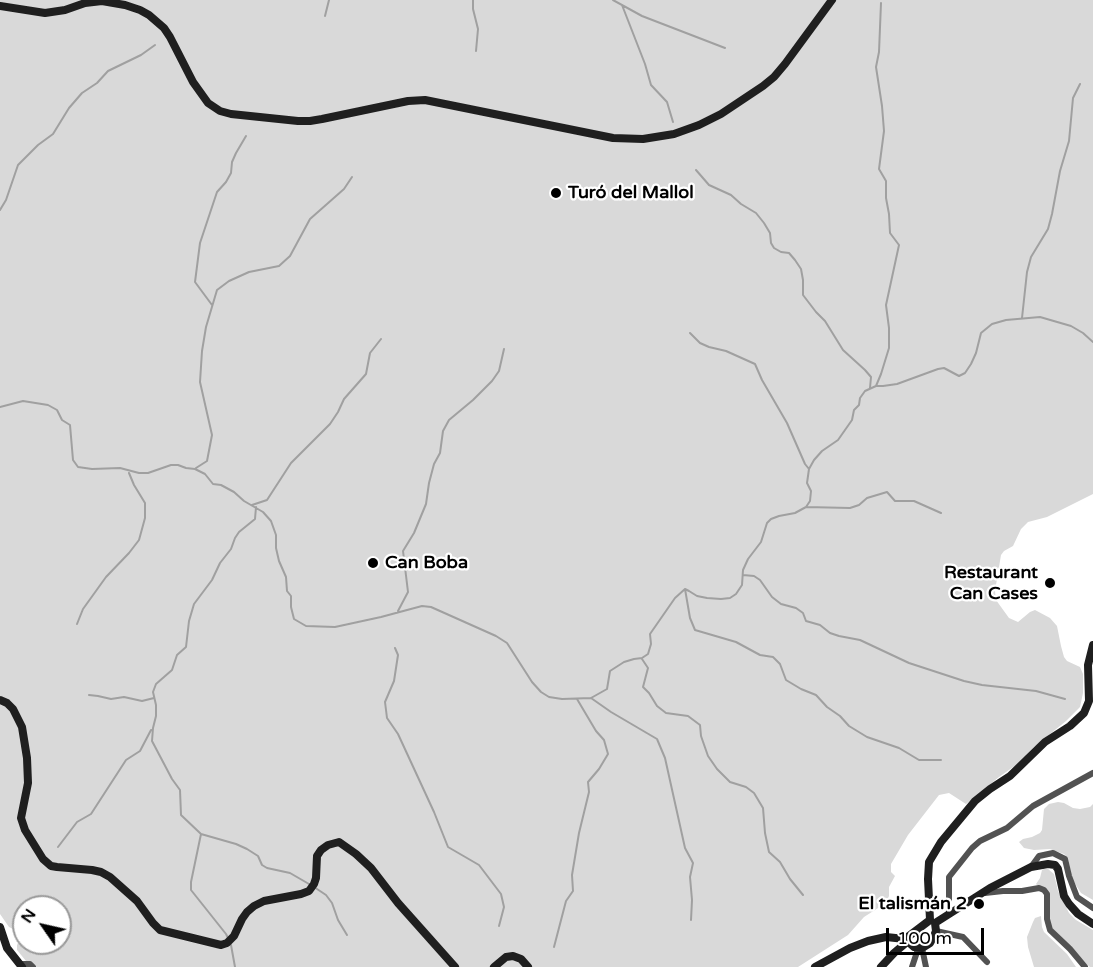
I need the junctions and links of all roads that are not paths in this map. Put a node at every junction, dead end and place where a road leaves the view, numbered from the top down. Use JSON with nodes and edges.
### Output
{"nodes":[{"id":1,"x":832,"y":0,"type":"edge"},
{"id":2,"x":0,"y":6,"type":"edge"},
{"id":3,"x":1093,"y":645,"type":"edge"},
{"id":4,"x":0,"y":700,"type":"edge"},
{"id":5,"x":1093,"y":773,"type":"edge"},
{"id":6,"x":1031,"y":867,"type":"junction"},
{"id":7,"x":980,"y":894,"type":"junction"},
{"id":8,"x":1093,"y":908,"type":"edge"},
{"id":9,"x":949,"y":914,"type":"junction"},
{"id":10,"x":1093,"y":924,"type":"edge"},
{"id":11,"x":933,"y":925,"type":"junction"},
{"id":12,"x":0,"y":927,"type":"edge"},
{"id":13,"x":906,"y":940,"type":"junction"},
{"id":14,"x":920,"y":948,"type":"junction"},
{"id":15,"x":987,"y":962,"type":"dead end"},
{"id":16,"x":21,"y":966,"type":"edge"},
{"id":17,"x":33,"y":967,"type":"edge"},
{"id":18,"x":455,"y":967,"type":"edge"},
{"id":19,"x":494,"y":967,"type":"edge"},
{"id":20,"x":528,"y":967,"type":"edge"},
{"id":21,"x":815,"y":967,"type":"edge"},
{"id":22,"x":881,"y":967,"type":"edge"},
{"id":23,"x":912,"y":967,"type":"edge"},
{"id":24,"x":926,"y":967,"type":"edge"},
{"id":25,"x":1085,"y":967,"type":"edge"}],
"edges":[{"from":1,"to":2,"type":"street"},
{"from":3,"to":11,"type":"street"},
{"from":4,"to":18,"type":"street"},
{"from":5,"to":9,"type":"street"},
{"from":6,"to":7,"type":"street"},
{"from":6,"to":8,"type":"street"},
{"from":6,"to":10,"type":"street"},
{"from":7,"to":9,"type":"street"},
{"from":7,"to":25,"type":"street"},
{"from":9,"to":11,"type":"street"},
{"from":11,"to":13,"type":"street"},
{"from":11,"to":14,"type":"street"},
{"from":11,"to":15,"type":"street"},
{"from":12,"to":16,"type":"street"},
{"from":13,"to":14,"type":"street"},
{"from":13,"to":21,"type":"street"},
{"from":13,"to":22,"type":"street"},
{"from":14,"to":23,"type":"street"},
{"from":14,"to":24,"type":"street"},
{"from":16,"to":17,"type":"street"},
{"from":19,"to":20,"type":"street"}]}
